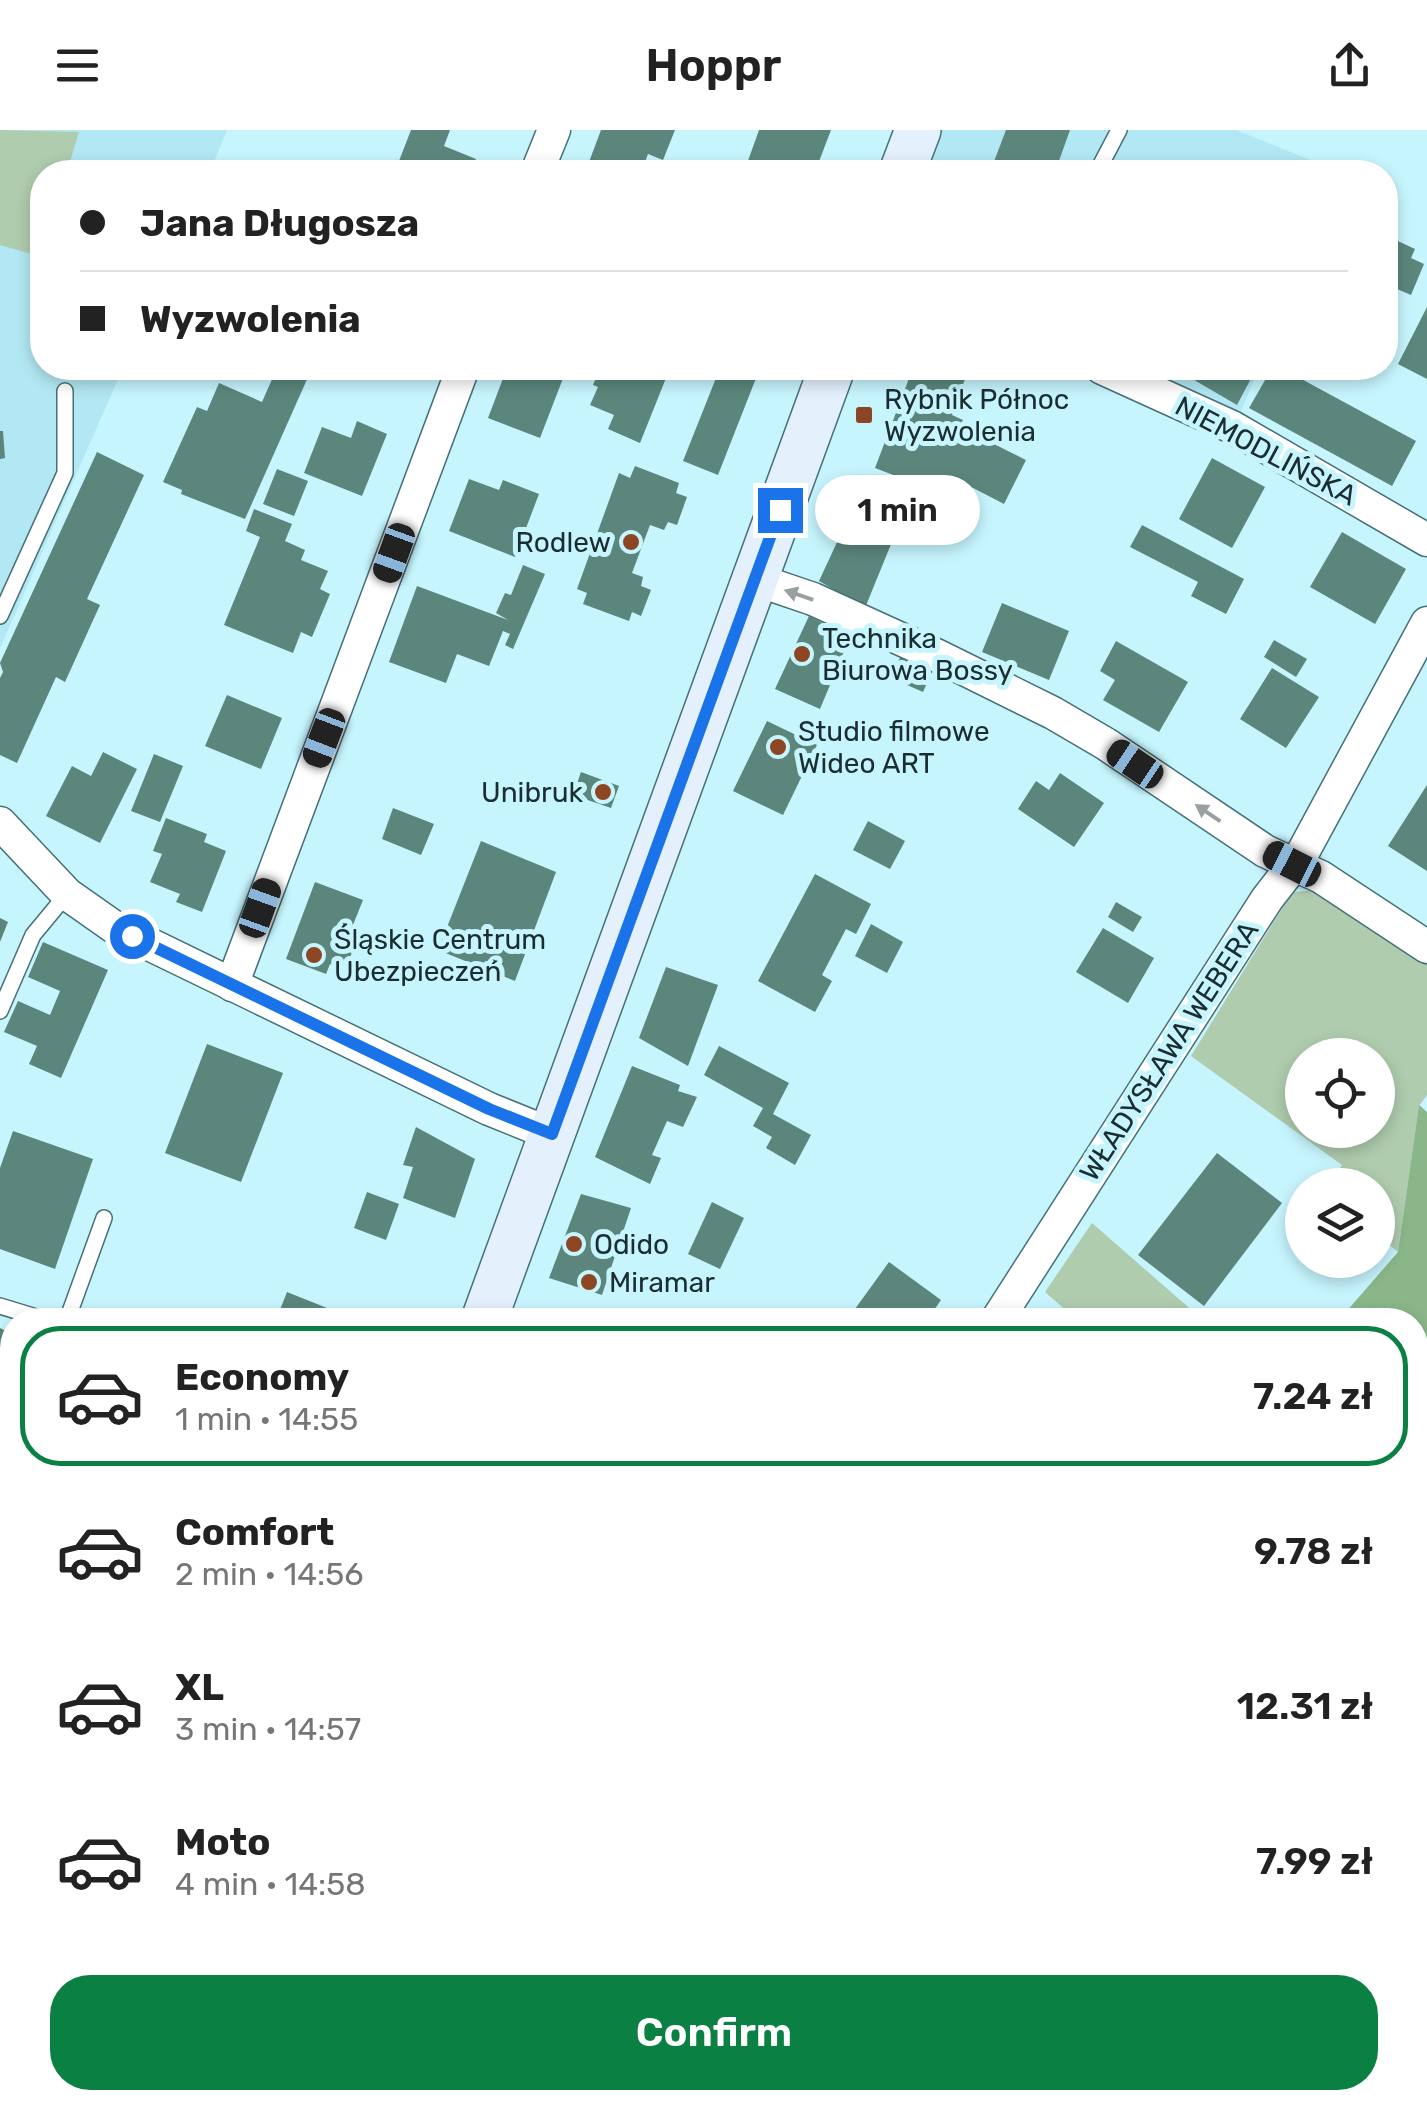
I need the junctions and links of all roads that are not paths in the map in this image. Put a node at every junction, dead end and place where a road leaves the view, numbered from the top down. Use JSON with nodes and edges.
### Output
{"nodes":[{"id":1,"x":554,"y":130,"type":"edge"},
{"id":2,"x":918,"y":130,"type":"edge"},
{"id":3,"x":1119,"y":130,"type":"edge"},
{"id":4,"x":543,"y":160,"type":"edge"},
{"id":5,"x":907,"y":160,"type":"edge"},
{"id":6,"x":1103,"y":160,"type":"edge"},
{"id":7,"x":458,"y":380,"type":"edge"},
{"id":8,"x":828,"y":380,"type":"edge"},
{"id":9,"x":1128,"y":380,"type":"edge"},
{"id":10,"x":65,"y":391,"type":"dead end"},
{"id":11,"x":1427,"y":540,"type":"edge"},
{"id":12,"x":754,"y":579,"type":"junction"},
{"id":13,"x":0,"y":616,"type":"edge"},
{"id":14,"x":1427,"y":623,"type":"edge"},
{"id":15,"x":0,"y":823,"type":"edge"},
{"id":16,"x":1292,"y":864,"type":"junction"},
{"id":17,"x":68,"y":894,"type":"junction"},
{"id":18,"x":1427,"y":948,"type":"edge"},
{"id":19,"x":232,"y":984,"type":"junction"},
{"id":20,"x":0,"y":1011,"type":"edge"},
{"id":21,"x":552,"y":1134,"type":"junction"},
{"id":22,"x":104,"y":1218,"type":"dead end"},
{"id":23,"x":71,"y":1308,"type":"edge"},
{"id":24,"x":488,"y":1308,"type":"edge"},
{"id":25,"x":1005,"y":1308,"type":"edge"}],
"edges":[{"from":1,"to":4,"type":"street"},
{"from":2,"to":5,"type":"main road"},
{"from":3,"to":6,"type":"lane"},
{"from":7,"to":19,"type":"street"},
{"from":8,"to":12,"type":"main road"},
{"from":9,"to":11,"type":"street","name":"NIEMODLIŃSKA"},
{"from":10,"to":13,"type":"lane"},
{"from":16,"to":12,"type":"street","one_way":true},
{"from":12,"to":21,"type":"main road"},
{"from":14,"to":16,"type":"street","name":"WŁADYSŁAWA WEBERA"},
{"from":15,"to":17,"type":"street"},
{"from":16,"to":18,"type":"street"},
{"from":16,"to":25,"type":"street","name":"WŁADYSŁAWA WEBERA"},
{"from":17,"to":19,"type":"street"},
{"from":17,"to":20,"type":"lane"},
{"from":19,"to":21,"type":"street"},
{"from":21,"to":24,"type":"main road"},
{"from":22,"to":23,"type":"lane"}]}
